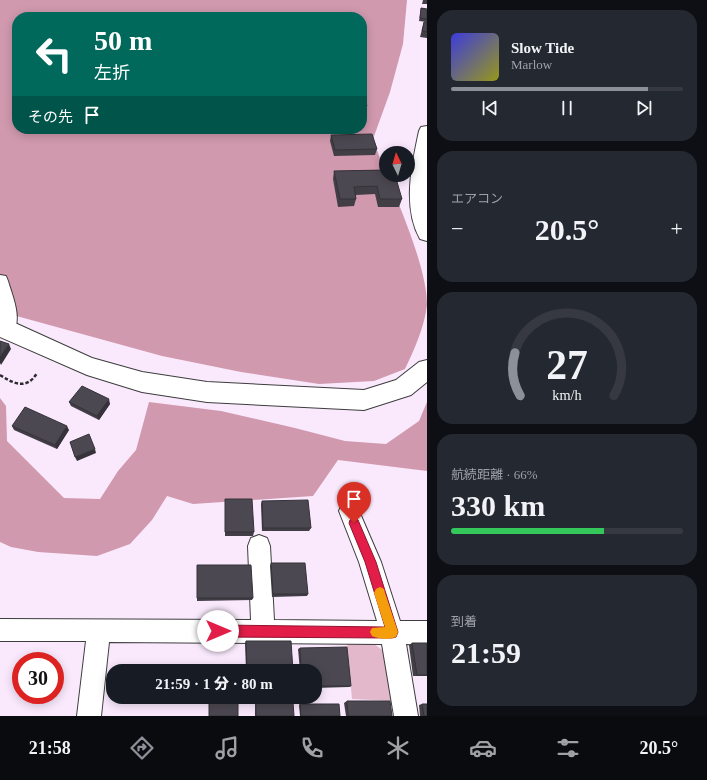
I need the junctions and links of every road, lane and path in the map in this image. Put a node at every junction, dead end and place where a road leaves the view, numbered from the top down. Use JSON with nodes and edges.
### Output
{"nodes":[{"id":1,"x":427,"y":131,"type":"edge"},
{"id":2,"x":425,"y":157,"type":"edge"},
{"id":3,"x":427,"y":234,"type":"edge"},
{"id":4,"x":0,"y":281,"type":"edge"},
{"id":5,"x":3,"y":329,"type":"edge"},
{"id":6,"x":427,"y":369,"type":"edge"},
{"id":7,"x":37,"y":373,"type":"dead end"},
{"id":8,"x":0,"y":375,"type":"edge"},
{"id":9,"x":348,"y":510,"type":"dead end"},
{"id":10,"x":259,"y":546,"type":"dead end"},
{"id":11,"x":0,"y":630,"type":"edge"},
{"id":12,"x":99,"y":630,"type":"junction"},
{"id":13,"x":263,"y":632,"type":"junction"},
{"id":14,"x":392,"y":632,"type":"junction"},
{"id":15,"x":427,"y":633,"type":"edge"},
{"id":16,"x":89,"y":716,"type":"edge"},
{"id":17,"x":406,"y":716,"type":"edge"}],
"edges":[{"from":1,"to":2,"type":"street"},
{"from":2,"to":3,"type":"street"},
{"from":4,"to":5,"type":"street"},
{"from":5,"to":6,"type":"street"},
{"from":7,"to":8,"type":"path"},
{"from":9,"to":14,"type":"street"},
{"from":10,"to":13,"type":"street"},
{"from":11,"to":12,"type":"street"},
{"from":12,"to":13,"type":"street"},
{"from":12,"to":16,"type":"street"},
{"from":13,"to":14,"type":"street"},
{"from":14,"to":15,"type":"street"},
{"from":14,"to":17,"type":"street"}]}
